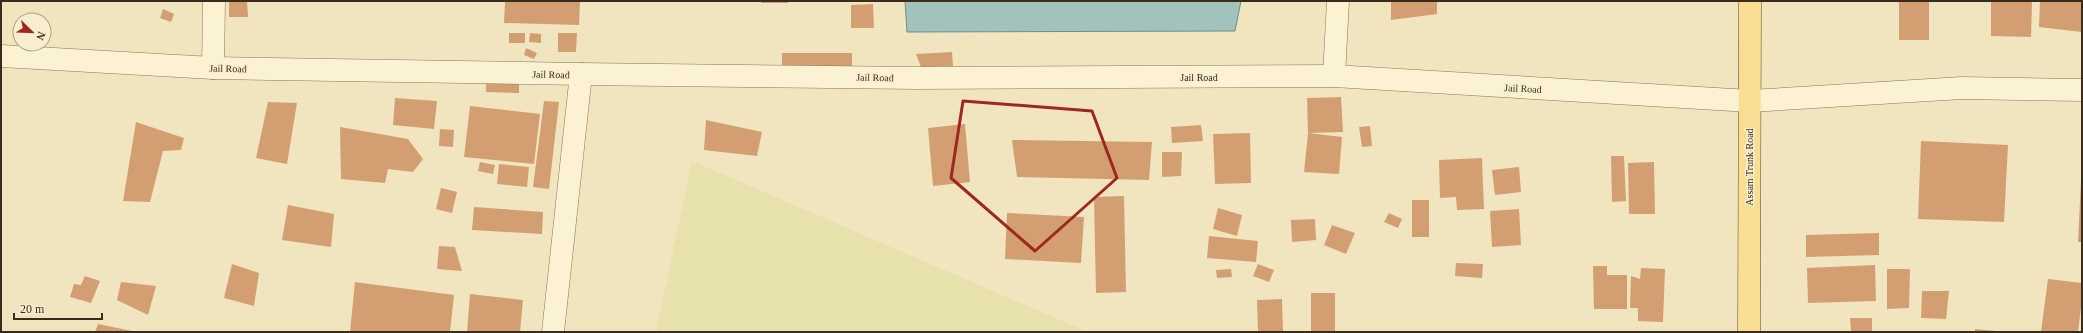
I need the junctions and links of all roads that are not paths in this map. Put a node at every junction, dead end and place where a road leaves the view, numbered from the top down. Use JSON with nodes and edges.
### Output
{"nodes":[{"id":1,"x":214,"y":1,"type":"edge"},
{"id":2,"x":1338,"y":1,"type":"edge"},
{"id":3,"x":1750,"y":1,"type":"edge"},
{"id":4,"x":1,"y":56,"type":"edge"},
{"id":5,"x":213,"y":68,"type":"junction"},
{"id":6,"x":581,"y":74,"type":"junction"},
{"id":7,"x":1334,"y":76,"type":"junction"},
{"id":8,"x":2082,"y":90,"type":"edge"},
{"id":9,"x":1750,"y":101,"type":"junction"},
{"id":10,"x":553,"y":332,"type":"edge"},
{"id":11,"x":1749,"y":332,"type":"edge"}],
"edges":[{"from":1,"to":5,"type":"street"},
{"from":2,"to":7,"type":"street"},
{"from":3,"to":9,"type":"main road","name":"Assam Trunk Road"},
{"from":4,"to":5,"type":"street","name":"Jail Road"},
{"from":5,"to":6,"type":"street","name":"Jail Road"},
{"from":6,"to":7,"type":"street","name":"Jail Road"},
{"from":6,"to":10,"type":"street"},
{"from":7,"to":9,"type":"street","name":"Jail Road"},
{"from":8,"to":9,"type":"street","name":"Jail Road"},
{"from":9,"to":11,"type":"main road","name":"Assam Trunk Road"}]}
